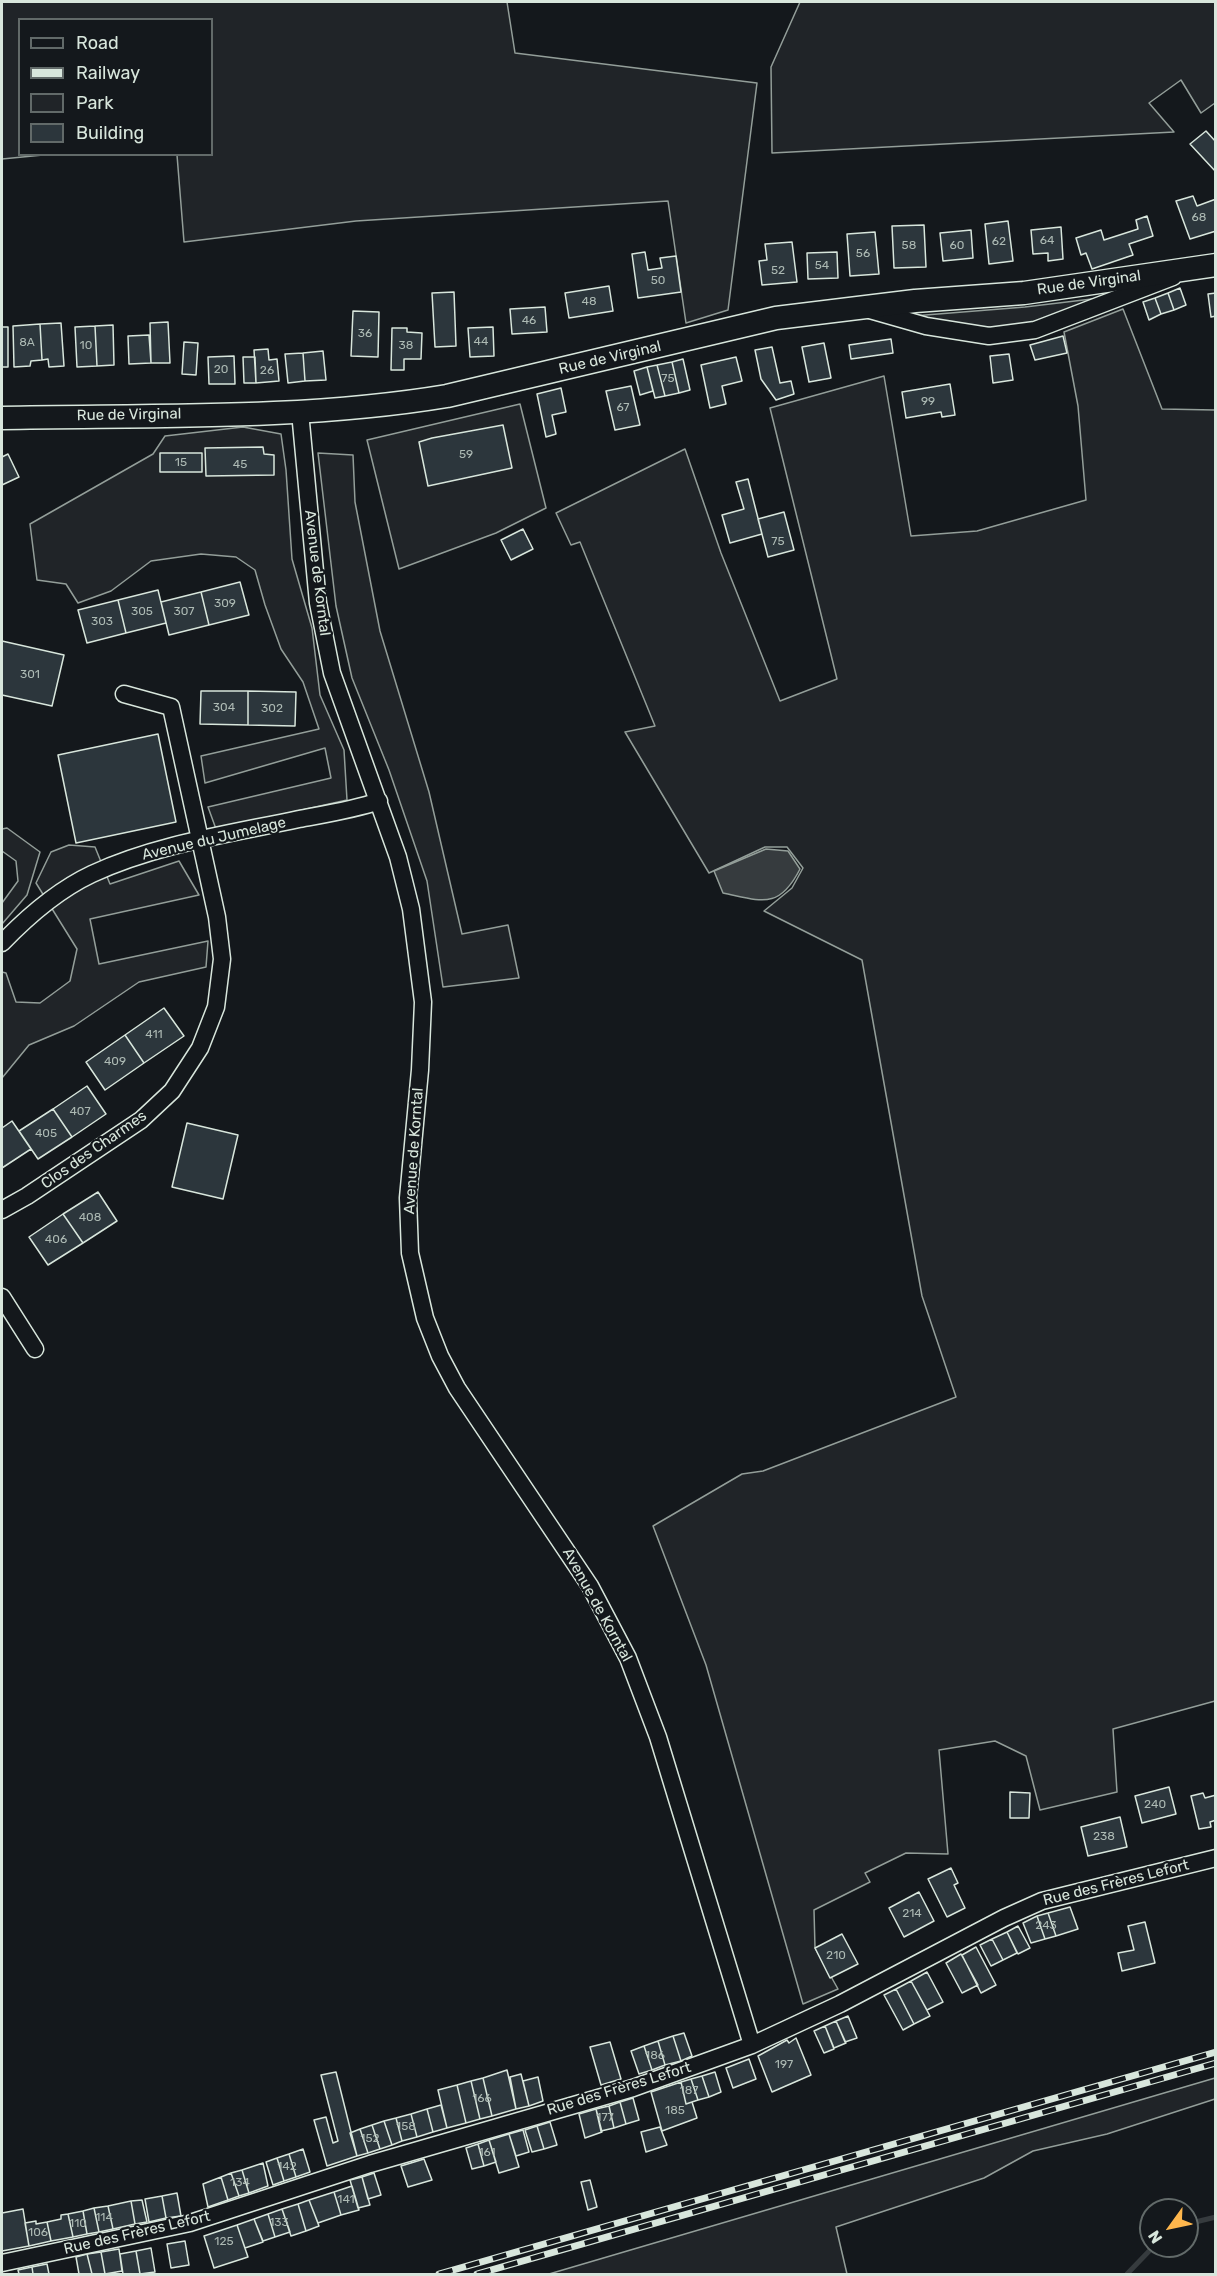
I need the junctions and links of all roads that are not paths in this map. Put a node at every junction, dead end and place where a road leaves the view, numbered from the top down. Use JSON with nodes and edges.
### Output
{"nodes":[{"id":1,"x":1204,"y":266,"type":"edge"},
{"id":2,"x":860,"y":307,"type":"junction"},
{"id":3,"x":300,"y":412,"type":"junction"},
{"id":4,"x":2,"y":418,"type":"edge"},
{"id":5,"x":124,"y":694,"type":"dead end"},
{"id":6,"x":379,"y":801,"type":"junction"},
{"id":7,"x":200,"y":840,"type":"junction"},
{"id":8,"x":2,"y":943,"type":"edge"},
{"id":9,"x":2,"y":1210,"type":"edge"},
{"id":10,"x":2,"y":1297,"type":"edge"},
{"id":11,"x":35,"y":1349,"type":"dead end"},
{"id":12,"x":1215,"y":1858,"type":"edge"},
{"id":13,"x":752,"y":2045,"type":"junction"},
{"id":14,"x":2,"y":2263,"type":"edge"}],
"edges":[{"from":1,"to":2,"type":"street","name":"Rue de Virginal"},
{"from":1,"to":2,"type":"street"},
{"from":2,"to":3,"type":"street","name":"Rue de Virginal"},
{"from":3,"to":4,"type":"street","name":"Rue de Virginal"},
{"from":3,"to":6,"type":"street","name":"Avenue de Korntal"},
{"from":5,"to":7,"type":"street","name":"Clos des Charmes"},
{"from":6,"to":7,"type":"street","name":"Avenue du Jumelage"},
{"from":6,"to":13,"type":"street","name":"Avenue de Korntal"},
{"from":7,"to":8,"type":"street","name":"Avenue du Jumelage"},
{"from":7,"to":9,"type":"street","name":"Clos des Charmes"},
{"from":10,"to":11,"type":"street"},
{"from":12,"to":13,"type":"street","name":"Rue des Frères Lefort"},
{"from":13,"to":14,"type":"street","name":"Rue des Frères Lefort"}]}
